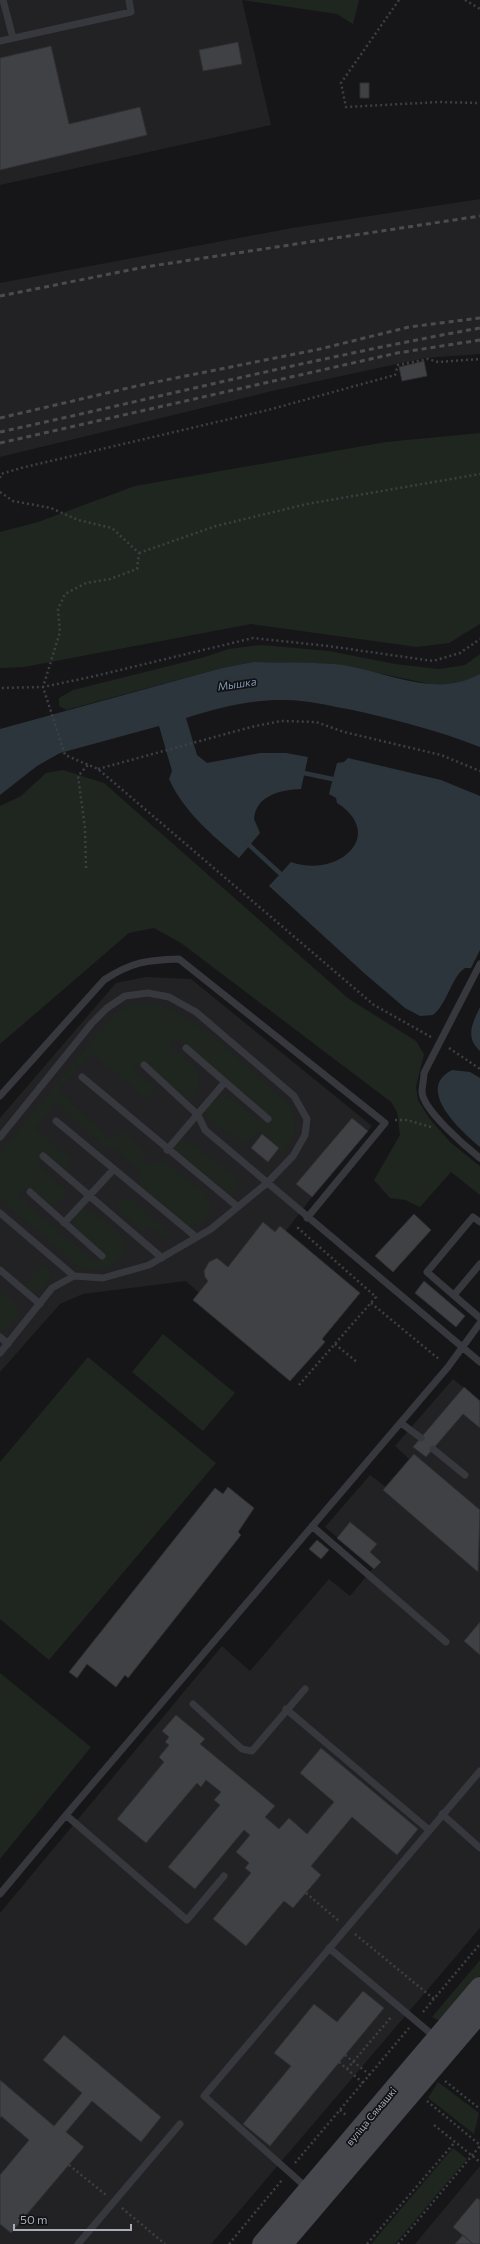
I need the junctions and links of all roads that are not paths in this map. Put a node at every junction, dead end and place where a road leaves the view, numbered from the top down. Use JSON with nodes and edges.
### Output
{"nodes":[{"id":1,"x":3,"y":0,"type":"edge"},
{"id":2,"x":128,"y":0,"type":"edge"},
{"id":3,"x":13,"y":38,"type":"junction"},
{"id":4,"x":0,"y":41,"type":"edge"},
{"id":5,"x":480,"y":964,"type":"edge"},
{"id":6,"x":186,"y":1048,"type":"dead end"},
{"id":7,"x":144,"y":1065,"type":"dead end"},
{"id":8,"x":82,"y":1077,"type":"dead end"},
{"id":9,"x":225,"y":1082,"type":"junction"},
{"id":10,"x":0,"y":1096,"type":"edge"},
{"id":11,"x":198,"y":1115,"type":"junction"},
{"id":12,"x":268,"y":1119,"type":"dead end"},
{"id":13,"x":56,"y":1121,"type":"dead end"},
{"id":14,"x":0,"y":1137,"type":"edge"},
{"id":15,"x":167,"y":1150,"type":"junction"},
{"id":16,"x":43,"y":1156,"type":"dead end"},
{"id":17,"x":480,"y":1158,"type":"edge"},
{"id":18,"x":114,"y":1169,"type":"junction"},
{"id":19,"x":267,"y":1183,"type":"junction"},
{"id":20,"x":30,"y":1192,"type":"dead end"},
{"id":21,"x":89,"y":1195,"type":"junction"},
{"id":22,"x":238,"y":1207,"type":"junction"},
{"id":23,"x":0,"y":1213,"type":"edge"},
{"id":24,"x":307,"y":1218,"type":"junction"},
{"id":25,"x":480,"y":1222,"type":"edge"},
{"id":26,"x":64,"y":1223,"type":"junction"},
{"id":27,"x":196,"y":1237,"type":"junction"},
{"id":28,"x":102,"y":1256,"type":"dead end"},
{"id":29,"x":162,"y":1258,"type":"junction"},
{"id":30,"x":480,"y":1264,"type":"edge"},
{"id":31,"x":0,"y":1270,"type":"edge"},
{"id":32,"x":74,"y":1276,"type":"junction"},
{"id":33,"x":454,"y":1296,"type":"junction"},
{"id":34,"x":40,"y":1304,"type":"junction"},
{"id":35,"x":480,"y":1318,"type":"edge"},
{"id":36,"x":480,"y":1322,"type":"edge"},
{"id":37,"x":0,"y":1337,"type":"edge"},
{"id":38,"x":8,"y":1344,"type":"junction"},
{"id":39,"x":463,"y":1348,"type":"junction"},
{"id":40,"x":0,"y":1353,"type":"edge"},
{"id":41,"x":480,"y":1362,"type":"edge"},
{"id":42,"x":401,"y":1423,"type":"junction"},
{"id":43,"x":420,"y":1438,"type":"dead end"},
{"id":44,"x":433,"y":1449,"type":"dead end"},
{"id":45,"x":465,"y":1475,"type":"dead end"},
{"id":46,"x":312,"y":1526,"type":"junction"},
{"id":47,"x":446,"y":1642,"type":"dead end"},
{"id":48,"x":306,"y":1689,"type":"dead end"},
{"id":49,"x":193,"y":1704,"type":"dead end"},
{"id":50,"x":286,"y":1709,"type":"junction"},
{"id":51,"x":480,"y":1771,"type":"edge"},
{"id":52,"x":442,"y":1814,"type":"junction"},
{"id":53,"x":66,"y":1815,"type":"junction"},
{"id":54,"x":429,"y":1830,"type":"junction"},
{"id":55,"x":480,"y":1848,"type":"edge"},
{"id":56,"x":224,"y":1876,"type":"dead end"},
{"id":57,"x":0,"y":1894,"type":"edge"},
{"id":58,"x":329,"y":1948,"type":"junction"},
{"id":59,"x":480,"y":1987,"type":"edge"},
{"id":60,"x":480,"y":2013,"type":"edge"},
{"id":61,"x":437,"y":2038,"type":"junction"},
{"id":62,"x":180,"y":2124,"type":"dead end"},
{"id":63,"x":315,"y":2195,"type":"junction"},
{"id":64,"x":78,"y":2244,"type":"edge"},
{"id":65,"x":262,"y":2244,"type":"edge"},
{"id":66,"x":283,"y":2244,"type":"edge"}],
"edges":[{"from":1,"to":3,"type":"lane"},
{"from":2,"to":3,"type":"lane"},
{"from":3,"to":4,"type":"lane"},
{"from":5,"to":17,"type":"lane"},
{"from":6,"to":9,"type":"lane"},
{"from":7,"to":11,"type":"lane"},
{"from":8,"to":15,"type":"lane"},
{"from":9,"to":11,"type":"lane"},
{"from":9,"to":12,"type":"lane"},
{"from":10,"to":24,"type":"lane"},
{"from":11,"to":15,"type":"lane"},
{"from":11,"to":19,"type":"lane"},
{"from":13,"to":18,"type":"lane"},
{"from":14,"to":19,"type":"lane"},
{"from":15,"to":22,"type":"lane"},
{"from":16,"to":21,"type":"lane"},
{"from":18,"to":21,"type":"lane"},
{"from":18,"to":27,"type":"lane"},
{"from":19,"to":22,"type":"lane"},
{"from":19,"to":24,"type":"lane"},
{"from":20,"to":26,"type":"lane"},
{"from":21,"to":26,"type":"lane"},
{"from":21,"to":29,"type":"lane"},
{"from":22,"to":27,"type":"lane"},
{"from":23,"to":32,"type":"lane"},
{"from":24,"to":39,"type":"lane"},
{"from":25,"to":33,"type":"lane"},
{"from":26,"to":28,"type":"lane"},
{"from":27,"to":29,"type":"lane"},
{"from":29,"to":32,"type":"lane"},
{"from":30,"to":33,"type":"lane"},
{"from":31,"to":34,"type":"lane"},
{"from":32,"to":34,"type":"lane"},
{"from":33,"to":35,"type":"lane"},
{"from":34,"to":38,"type":"lane"},
{"from":36,"to":39,"type":"lane"},
{"from":37,"to":38,"type":"lane"},
{"from":38,"to":40,"type":"lane"},
{"from":39,"to":41,"type":"lane"},
{"from":39,"to":42,"type":"lane"},
{"from":42,"to":43,"type":"lane"},
{"from":42,"to":46,"type":"lane"},
{"from":44,"to":45,"type":"lane"},
{"from":46,"to":47,"type":"lane"},
{"from":46,"to":53,"type":"lane"},
{"from":48,"to":50,"type":"lane"},
{"from":49,"to":50,"type":"lane"},
{"from":50,"to":54,"type":"lane"},
{"from":51,"to":52,"type":"lane"},
{"from":52,"to":54,"type":"lane"},
{"from":52,"to":55,"type":"lane"},
{"from":53,"to":56,"type":"lane"},
{"from":53,"to":57,"type":"lane"},
{"from":54,"to":58,"type":"lane"},
{"from":58,"to":61,"type":"lane"},
{"from":58,"to":63,"type":"lane"},
{"from":59,"to":61,"type":"main road","name":"вуліца Сямашкі"},
{"from":60,"to":63,"type":"main road","name":"вуліца Сямашкі"},
{"from":61,"to":63,"type":"main road","name":"вуліца Сямашкі"},
{"from":62,"to":64,"type":"lane"},
{"from":63,"to":65,"type":"main road","name":"вуліца Сямашкі"},
{"from":63,"to":66,"type":"main road","name":"вуліца Сямашкі"}]}
